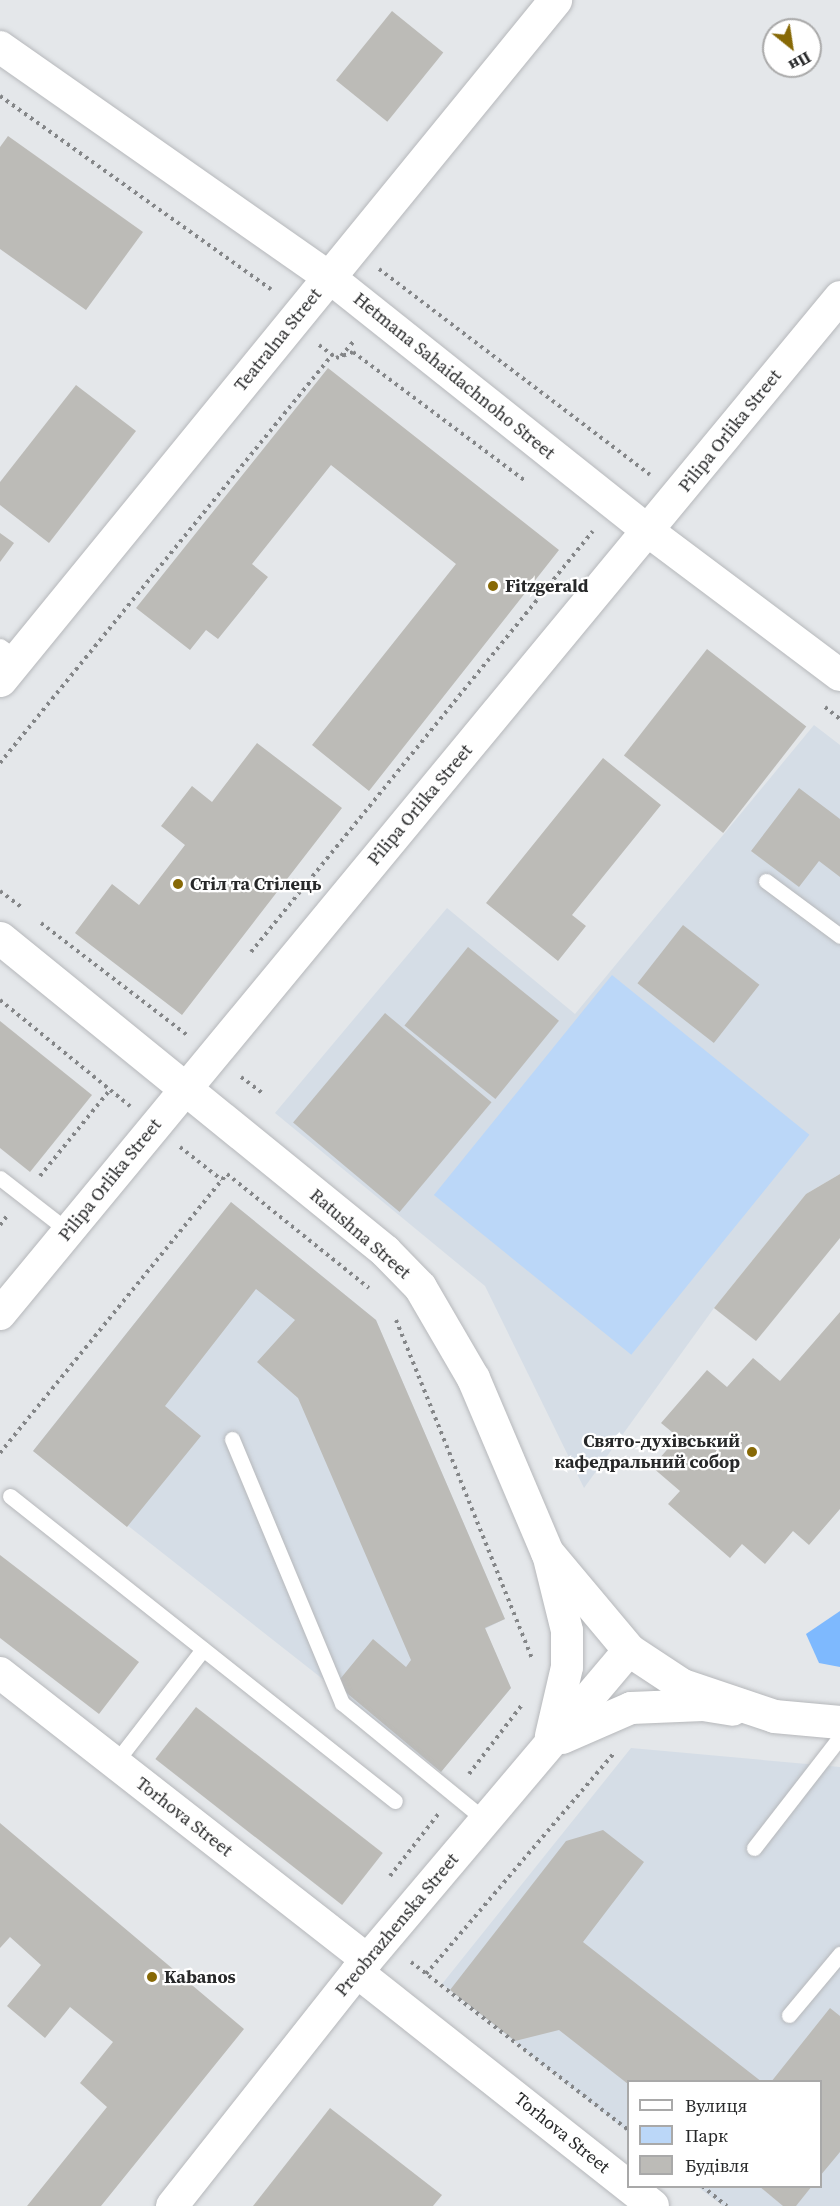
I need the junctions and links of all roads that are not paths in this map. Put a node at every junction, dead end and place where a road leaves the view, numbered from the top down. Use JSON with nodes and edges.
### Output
{"nodes":[{"id":1,"x":555,"y":0,"type":"edge"},
{"id":2,"x":0,"y":47,"type":"edge"},
{"id":3,"x":329,"y":277,"type":"junction"},
{"id":4,"x":840,"y":297,"type":"edge"},
{"id":5,"x":648,"y":531,"type":"junction"},
{"id":6,"x":6,"y":662,"type":"edge"},
{"id":7,"x":840,"y":675,"type":"edge"},
{"id":8,"x":766,"y":881,"type":"dead end"},
{"id":9,"x":840,"y":936,"type":"edge"},
{"id":10,"x":0,"y":938,"type":"edge"},
{"id":11,"x":184,"y":1089,"type":"junction"},
{"id":12,"x":0,"y":1178,"type":"edge"},
{"id":13,"x":68,"y":1232,"type":"junction"},
{"id":14,"x":0,"y":1314,"type":"edge"},
{"id":15,"x":232,"y":1439,"type":"dead end"},
{"id":16,"x":10,"y":1496,"type":"dead end"},
{"id":17,"x":548,"y":1552,"type":"junction"},
{"id":18,"x":203,"y":1649,"type":"junction"},
{"id":19,"x":629,"y":1650,"type":"junction"},
{"id":20,"x":0,"y":1673,"type":"edge"},
{"id":21,"x":774,"y":1716,"type":"junction"},
{"id":22,"x":840,"y":1722,"type":"edge"},
{"id":23,"x":840,"y":1737,"type":"edge"},
{"id":24,"x":548,"y":1746,"type":"junction"},
{"id":25,"x":115,"y":1763,"type":"junction"},
{"id":26,"x":395,"y":1801,"type":"dead end"},
{"id":27,"x":485,"y":1820,"type":"junction"},
{"id":28,"x":754,"y":1848,"type":"dead end"},
{"id":29,"x":840,"y":1954,"type":"edge"},
{"id":30,"x":362,"y":1966,"type":"junction"},
{"id":31,"x":789,"y":2015,"type":"dead end"},
{"id":32,"x":627,"y":2185,"type":"edge"},
{"id":33,"x":631,"y":2188,"type":"edge"},
{"id":34,"x":172,"y":2206,"type":"edge"},
{"id":35,"x":653,"y":2206,"type":"edge"}],
"edges":[{"from":1,"to":3,"type":"street","name":"Teatralna Street"},
{"from":2,"to":3,"type":"street","name":"Hetmana Sahaidachnoho Street"},
{"from":3,"to":5,"type":"street","name":"Hetmana Sahaidachnoho Street"},
{"from":3,"to":6,"type":"street","name":"Teatralna Street"},
{"from":4,"to":5,"type":"street","name":"Pilipa Orlika Street"},
{"from":5,"to":7,"type":"street","name":"Hetmana Sahaidachnoho Street"},
{"from":5,"to":11,"type":"street","name":"Pilipa Orlika Street"},
{"from":8,"to":9,"type":"lane"},
{"from":10,"to":11,"type":"street","name":"Ratushna Street"},
{"from":11,"to":13,"type":"street","name":"Pilipa Orlika Street"},
{"from":11,"to":17,"type":"street","name":"Ratushna Street"},
{"from":12,"to":13,"type":"lane"},
{"from":13,"to":14,"type":"street","name":"Pilipa Orlika Street"},
{"from":15,"to":27,"type":"lane"},
{"from":16,"to":18,"type":"lane"},
{"from":17,"to":19,"type":"street","name":"Ratushna Street"},
{"from":17,"to":24,"type":"street"},
{"from":18,"to":25,"type":"lane"},
{"from":18,"to":26,"type":"lane"},
{"from":19,"to":21,"type":"street","name":"Ratushna Street"},
{"from":19,"to":24,"type":"street","name":"Preobrazhenska Street"},
{"from":20,"to":25,"type":"street","name":"Torhova Street"},
{"from":21,"to":22,"type":"street","name":"Ratushna Street"},
{"from":21,"to":24,"type":"street"},
{"from":23,"to":28,"type":"lane"},
{"from":24,"to":27,"type":"street","name":"Preobrazhenska Street"},
{"from":25,"to":30,"type":"street","name":"Torhova Street"},
{"from":27,"to":30,"type":"street","name":"Preobrazhenska Street"},
{"from":29,"to":31,"type":"lane"},
{"from":30,"to":32,"type":"street","name":"Torhova Street"},
{"from":30,"to":34,"type":"street","name":"Preobrazhenska Street"},
{"from":33,"to":35,"type":"street","name":"Torhova Street"}]}
